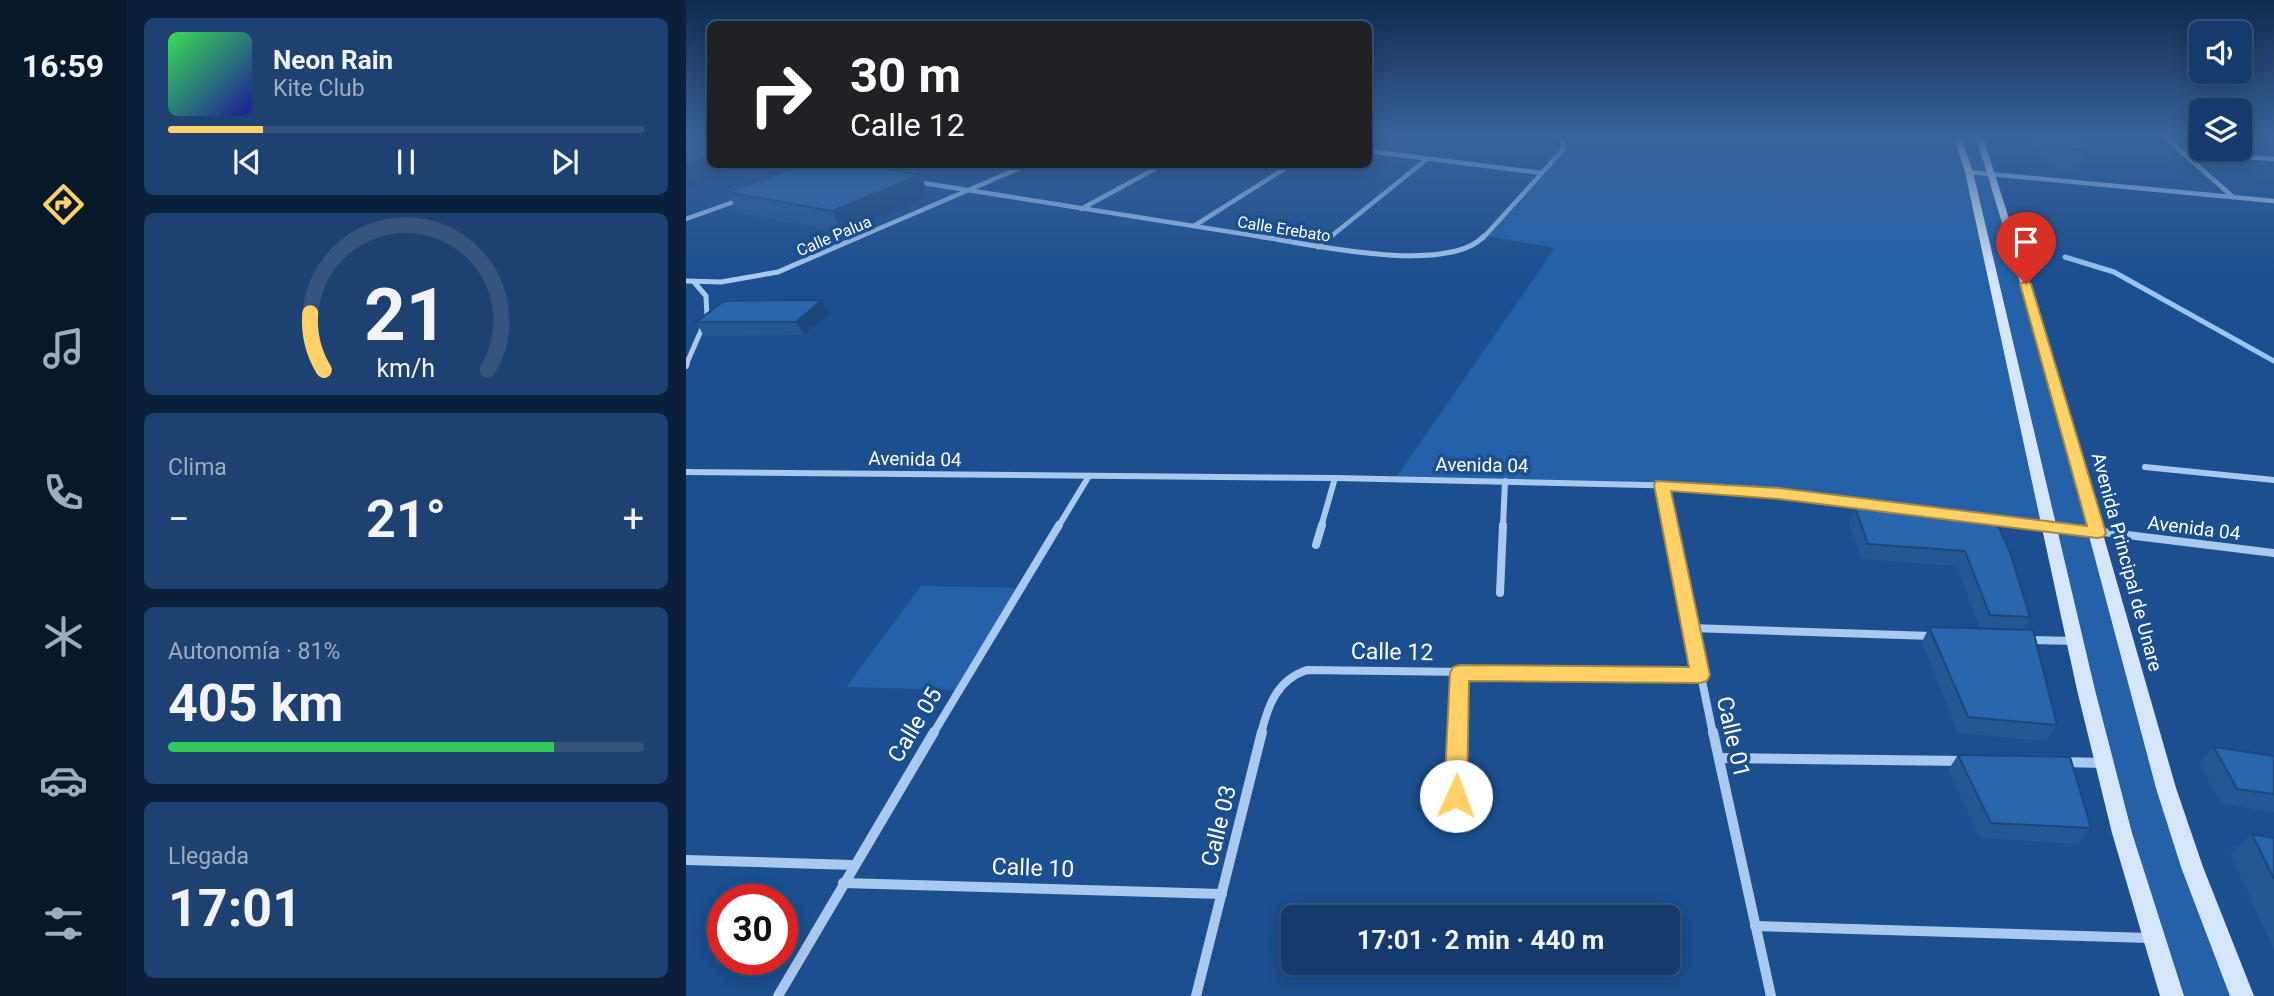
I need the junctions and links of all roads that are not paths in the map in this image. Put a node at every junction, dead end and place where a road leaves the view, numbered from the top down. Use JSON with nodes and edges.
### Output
{"nodes":[{"id":1,"x":931,"y":183,"type":"edge"},
{"id":2,"x":986,"y":183,"type":"edge"},
{"id":3,"x":1128,"y":183,"type":"edge"},
{"id":4,"x":1261,"y":183,"type":"edge"},
{"id":5,"x":1397,"y":183,"type":"edge"},
{"id":6,"x":1532,"y":183,"type":"edge"},
{"id":7,"x":1972,"y":183,"type":"edge"},
{"id":8,"x":1995,"y":183,"type":"edge"},
{"id":9,"x":2086,"y":183,"type":"edge"},
{"id":10,"x":2218,"y":183,"type":"edge"},
{"id":11,"x":971,"y":190,"type":"junction"},
{"id":12,"x":750,"y":196,"type":"edge"},
{"id":13,"x":2233,"y":197,"type":"junction"},
{"id":14,"x":2274,"y":201,"type":"edge"},
{"id":15,"x":1081,"y":209,"type":"junction"},
{"id":16,"x":686,"y":219,"type":"edge"},
{"id":17,"x":1193,"y":227,"type":"junction"},
{"id":18,"x":1318,"y":247,"type":"junction"},
{"id":19,"x":686,"y":281,"type":"edge"},
{"id":20,"x":694,"y":282,"type":"junction"},
{"id":21,"x":686,"y":366,"type":"edge"},
{"id":22,"x":2145,"y":467,"type":"dead end"},
{"id":23,"x":686,"y":472,"type":"edge"},
{"id":24,"x":1089,"y":476,"type":"junction"},
{"id":25,"x":1335,"y":478,"type":"junction"},
{"id":26,"x":2274,"y":480,"type":"edge"},
{"id":27,"x":1505,"y":481,"type":"junction"},
{"id":28,"x":1662,"y":485,"type":"junction"},
{"id":29,"x":2051,"y":527,"type":"junction"},
{"id":30,"x":2097,"y":533,"type":"junction"},
{"id":31,"x":1316,"y":545,"type":"dead end"},
{"id":32,"x":2274,"y":553,"type":"edge"},
{"id":33,"x":1500,"y":593,"type":"dead end"},
{"id":34,"x":1691,"y":628,"type":"junction"},
{"id":35,"x":1938,"y":637,"type":"edge"},
{"id":36,"x":2021,"y":639,"type":"edge"},
{"id":37,"x":2076,"y":641,"type":"junction"},
{"id":38,"x":1460,"y":673,"type":"junction"},
{"id":39,"x":1294,"y":674,"type":"joint"},
{"id":40,"x":1700,"y":675,"type":"junction"},
{"id":41,"x":1718,"y":758,"type":"junction"},
{"id":42,"x":1980,"y":761,"type":"edge"},
{"id":43,"x":2049,"y":762,"type":"edge"},
{"id":44,"x":2104,"y":763,"type":"junction"},
{"id":45,"x":1456,"y":796,"type":"dead end"},
{"id":46,"x":686,"y":860,"type":"edge"},
{"id":47,"x":854,"y":865,"type":"junction"},
{"id":48,"x":843,"y":883,"type":"junction"},
{"id":49,"x":1222,"y":894,"type":"junction"},
{"id":50,"x":1755,"y":926,"type":"junction"},
{"id":51,"x":2154,"y":938,"type":"junction"},
{"id":52,"x":778,"y":996,"type":"edge"},
{"id":53,"x":1196,"y":996,"type":"edge"},
{"id":54,"x":1771,"y":996,"type":"edge"},
{"id":55,"x":2172,"y":996,"type":"edge"},
{"id":56,"x":2242,"y":996,"type":"edge"}],
"edges":[{"from":1,"to":11,"type":"street","name":"Calle Erebato"},
{"from":2,"to":11,"type":"street","name":"Calle Palua"},
{"from":3,"to":15,"type":"street"},
{"from":4,"to":17,"type":"street"},
{"from":5,"to":18,"type":"street"},
{"from":6,"to":18,"type":"street","name":"Calle Erebato"},
{"from":7,"to":29,"type":"street"},
{"from":8,"to":30,"type":"street","name":"Avenida Principal de Unare"},
{"from":9,"to":13,"type":"street"},
{"from":10,"to":13,"type":"street"},
{"from":11,"to":15,"type":"street","name":"Calle Erebato"},
{"from":11,"to":20,"type":"street","name":"Calle Palua"},
{"from":12,"to":16,"type":"street"},
{"from":13,"to":14,"type":"street"},
{"from":15,"to":17,"type":"street","name":"Calle Erebato"},
{"from":17,"to":18,"type":"street","name":"Calle Erebato"},
{"from":19,"to":20,"type":"street","name":"Calle Palua"},
{"from":20,"to":21,"type":"street"},
{"from":22,"to":26,"type":"street"},
{"from":23,"to":24,"type":"street","name":"Avenida 04"},
{"from":24,"to":25,"type":"street","name":"Avenida 04"},
{"from":24,"to":47,"type":"street","name":"Calle 05"},
{"from":25,"to":27,"type":"street","name":"Avenida 04"},
{"from":25,"to":31,"type":"street"},
{"from":27,"to":28,"type":"street","name":"Avenida 04"},
{"from":27,"to":33,"type":"street"},
{"from":28,"to":29,"type":"street","name":"Avenida 04"},
{"from":28,"to":34,"type":"street","name":"Calle 01"},
{"from":29,"to":30,"type":"street","name":"Avenida 04"},
{"from":29,"to":37,"type":"street"},
{"from":30,"to":32,"type":"street","name":"Avenida 04"},
{"from":30,"to":56,"type":"street","name":"Avenida Principal de Unare"},
{"from":34,"to":35,"type":"street"},
{"from":34,"to":40,"type":"street","name":"Calle 01"},
{"from":36,"to":37,"type":"street"},
{"from":37,"to":44,"type":"street"},
{"from":38,"to":39,"type":"street","name":"Calle 12"},
{"from":38,"to":40,"type":"street","name":"Calle 12"},
{"from":38,"to":45,"type":"street"},
{"from":39,"to":49,"type":"street","name":"Calle 03"},
{"from":40,"to":41,"type":"street","name":"Calle 01"},
{"from":41,"to":42,"type":"street"},
{"from":41,"to":50,"type":"street","name":"Calle 01"},
{"from":43,"to":44,"type":"street"},
{"from":44,"to":51,"type":"street"},
{"from":46,"to":47,"type":"street"},
{"from":47,"to":48,"type":"street","name":"Calle 05"},
{"from":48,"to":49,"type":"street","name":"Calle 10"},
{"from":48,"to":52,"type":"street","name":"Calle 05"},
{"from":49,"to":53,"type":"street","name":"Calle 03"},
{"from":50,"to":51,"type":"street"},
{"from":50,"to":54,"type":"street","name":"Calle 01"},
{"from":51,"to":55,"type":"street"}]}
